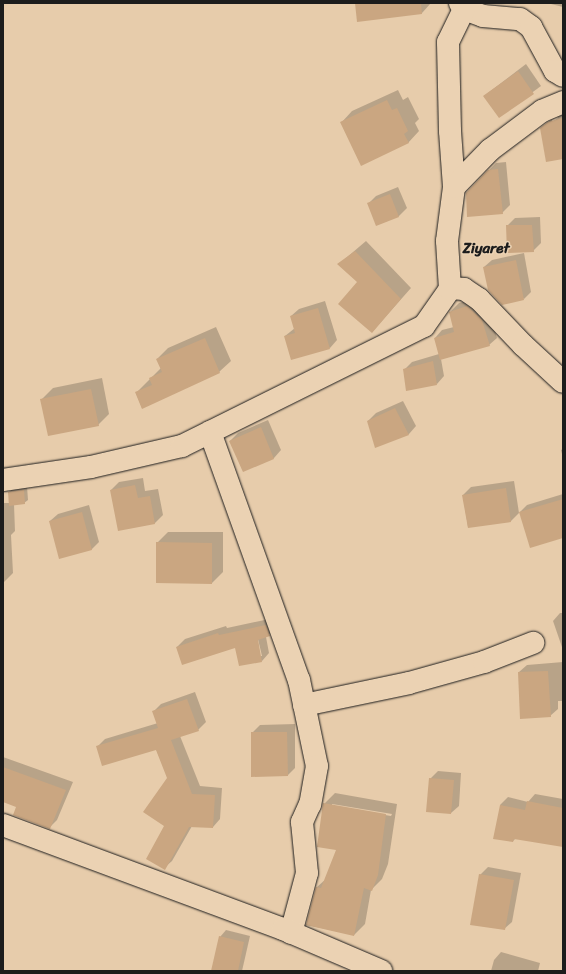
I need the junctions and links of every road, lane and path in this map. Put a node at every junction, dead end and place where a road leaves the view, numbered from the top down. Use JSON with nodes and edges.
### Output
{"nodes":[{"id":1,"x":462,"y":6,"type":"edge"},
{"id":2,"x":563,"y":76,"type":"edge"},
{"id":3,"x":563,"y":102,"type":"edge"},
{"id":4,"x":454,"y":187,"type":"junction"},
{"id":5,"x":450,"y":288,"type":"junction"},
{"id":6,"x":560,"y":375,"type":"edge"},
{"id":7,"x":210,"y":432,"type":"junction"},
{"id":8,"x":3,"y":480,"type":"edge"},
{"id":9,"x":533,"y":643,"type":"dead end"},
{"id":10,"x":304,"y":704,"type":"junction"},
{"id":11,"x":3,"y":825,"type":"edge"},
{"id":12,"x":291,"y":932,"type":"junction"},
{"id":13,"x":381,"y":971,"type":"edge"}],
"edges":[{"from":1,"to":2,"type":"street"},
{"from":1,"to":4,"type":"street"},
{"from":3,"to":4,"type":"street"},
{"from":4,"to":5,"type":"street"},
{"from":5,"to":6,"type":"street"},
{"from":5,"to":7,"type":"street"},
{"from":7,"to":8,"type":"street"},
{"from":7,"to":10,"type":"street"},
{"from":9,"to":10,"type":"street"},
{"from":10,"to":12,"type":"street"},
{"from":11,"to":12,"type":"street"},
{"from":12,"to":13,"type":"street"}]}
